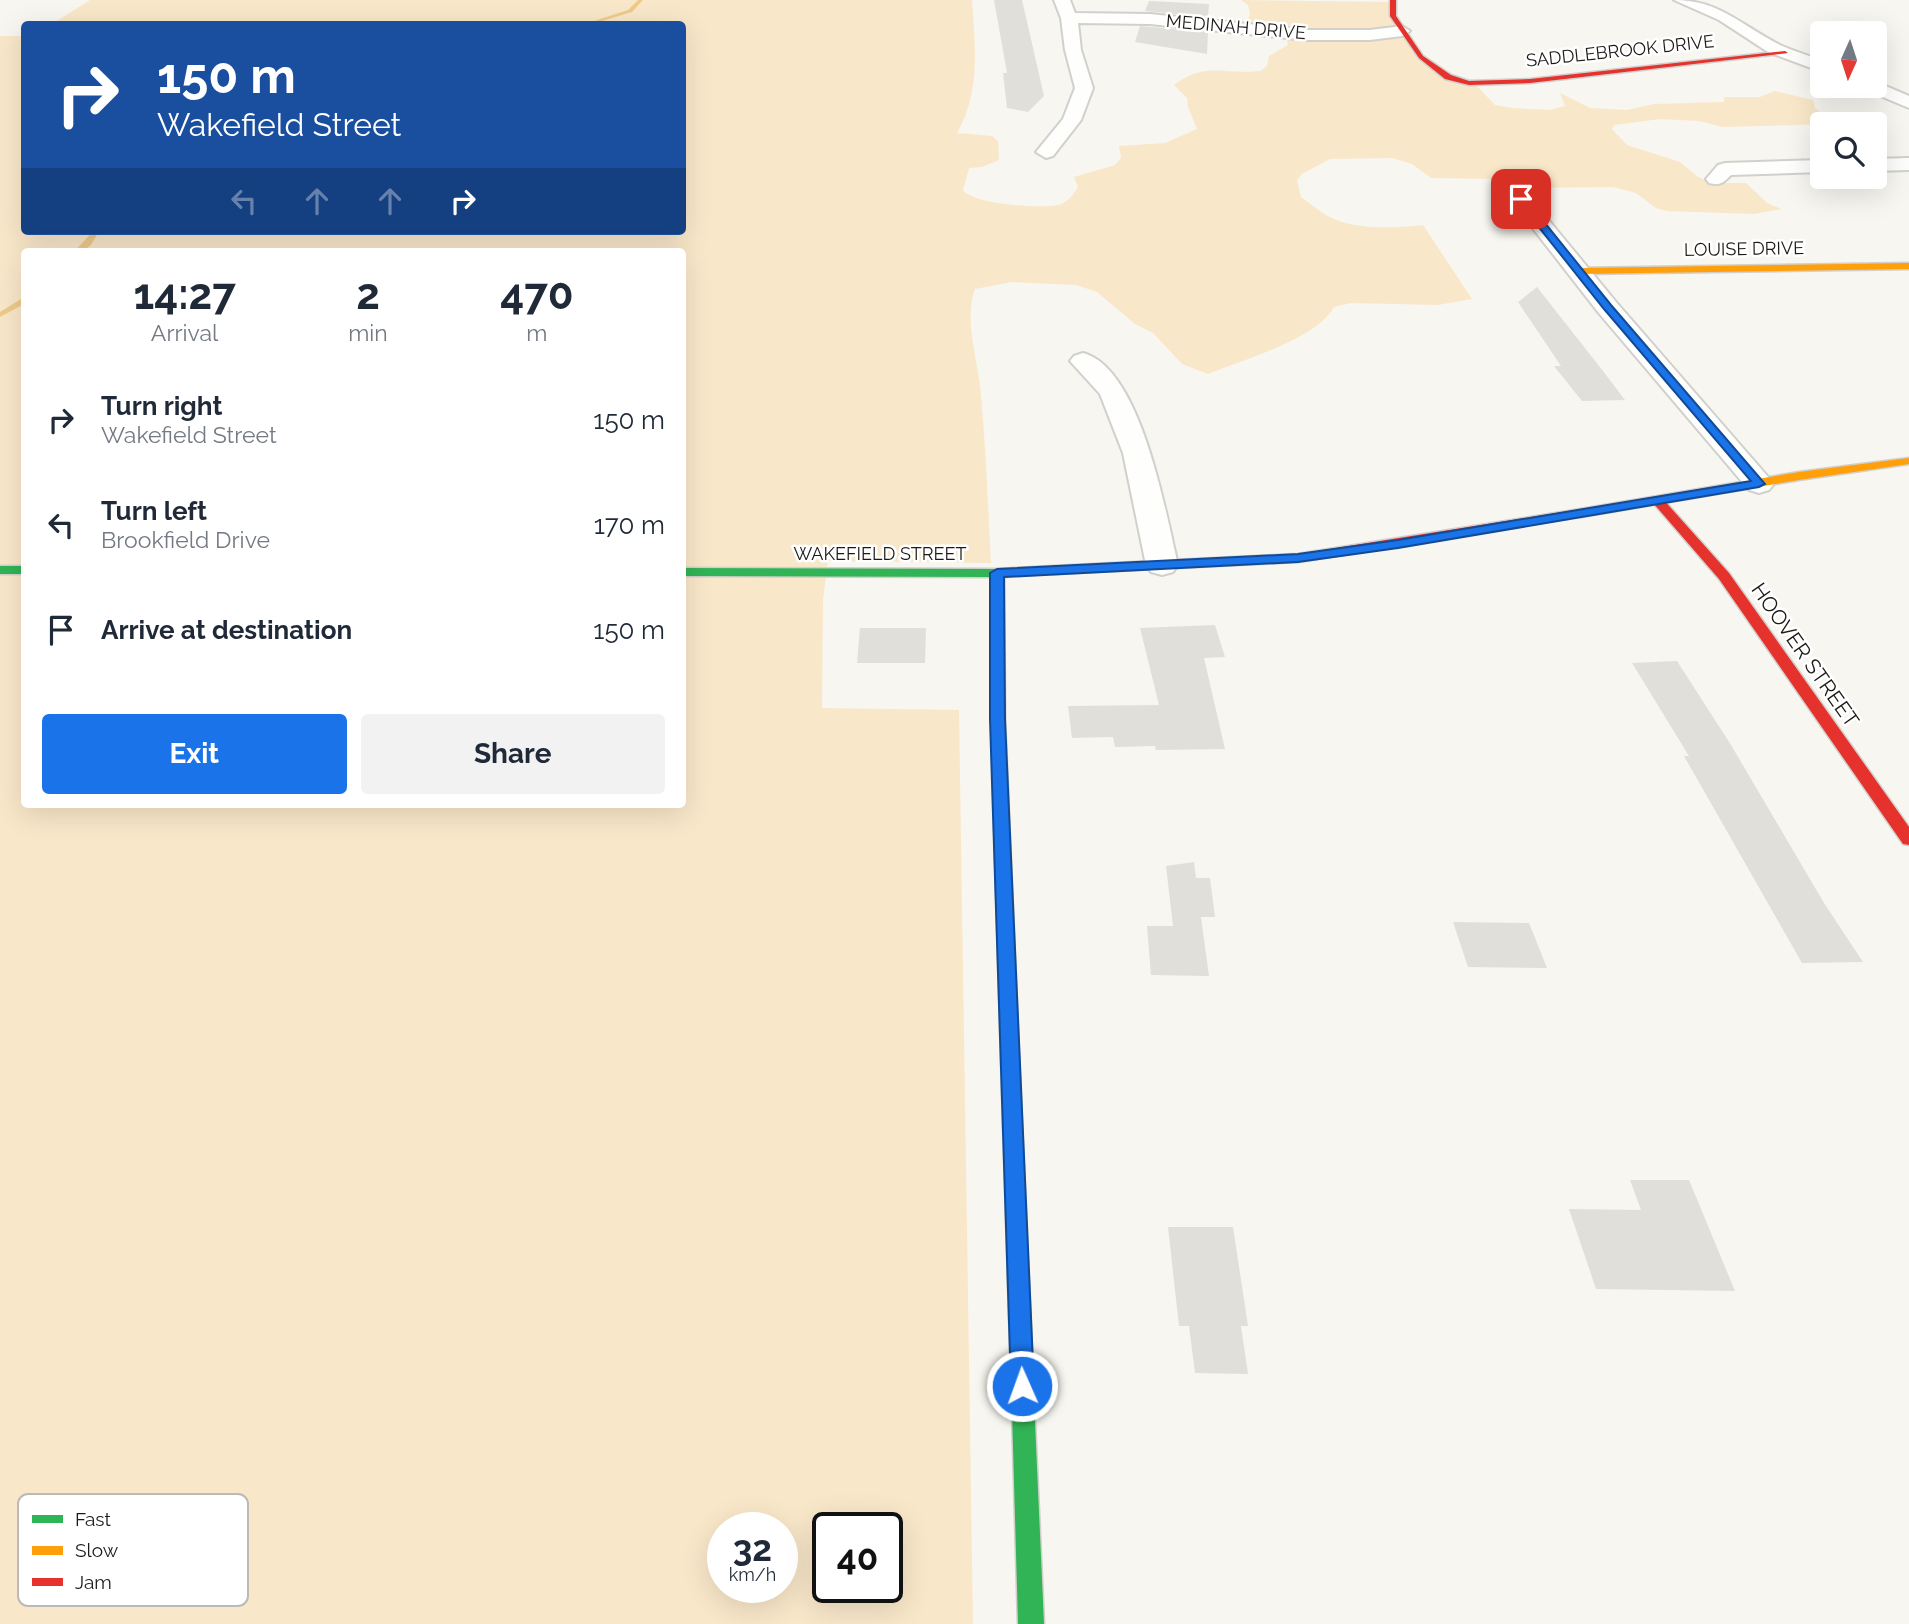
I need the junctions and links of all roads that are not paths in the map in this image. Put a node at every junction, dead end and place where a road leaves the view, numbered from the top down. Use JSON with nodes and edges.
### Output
{"nodes":[{"id":1,"x":1062,"y":0,"type":"edge"},
{"id":2,"x":1393,"y":0,"type":"edge"},
{"id":3,"x":1682,"y":0,"type":"edge"},
{"id":4,"x":1069,"y":18,"type":"junction"},
{"id":5,"x":1402,"y":31,"type":"junction"},
{"id":6,"x":1785,"y":53,"type":"junction"},
{"id":7,"x":1810,"y":62,"type":"edge"},
{"id":8,"x":1887,"y":93,"type":"edge"},
{"id":9,"x":1909,"y":103,"type":"edge"},
{"id":10,"x":1046,"y":152,"type":"dead end"},
{"id":11,"x":1909,"y":164,"type":"edge"},
{"id":12,"x":1887,"y":165,"type":"edge"},
{"id":13,"x":1810,"y":167,"type":"edge"},
{"id":14,"x":1721,"y":174,"type":"dead end"},
{"id":15,"x":1521,"y":199,"type":"dead end"},
{"id":16,"x":1909,"y":266,"type":"edge"},
{"id":17,"x":1579,"y":271,"type":"junction"},
{"id":18,"x":1083,"y":361,"type":"dead end"},
{"id":19,"x":1909,"y":461,"type":"edge"},
{"id":20,"x":1759,"y":484,"type":"junction"},
{"id":21,"x":1658,"y":501,"type":"junction"},
{"id":22,"x":1162,"y":565,"type":"junction"},
{"id":23,"x":0,"y":570,"type":"edge"},
{"id":24,"x":21,"y":570,"type":"edge"},
{"id":25,"x":686,"y":572,"type":"edge"},
{"id":26,"x":997,"y":573,"type":"junction"},
{"id":27,"x":1909,"y":839,"type":"edge"},
{"id":28,"x":1031,"y":1624,"type":"edge"}],
"edges":[{"from":1,"to":4,"type":"street"},
{"from":2,"to":5,"type":"street"},
{"from":3,"to":6,"type":"street"},
{"from":4,"to":5,"type":"street","name":"MEDINAH DRIVE"},
{"from":4,"to":10,"type":"street"},
{"from":5,"to":6,"type":"street","name":"SADDLEBROOK DRIVE"},
{"from":6,"to":7,"type":"street"},
{"from":8,"to":9,"type":"street"},
{"from":11,"to":12,"type":"street"},
{"from":13,"to":14,"type":"street"},
{"from":15,"to":17,"type":"street"},
{"from":16,"to":17,"type":"street","name":"LOUISE DRIVE"},
{"from":17,"to":20,"type":"street"},
{"from":18,"to":22,"type":"street"},
{"from":19,"to":20,"type":"street","name":"WAKEFIELD STREET"},
{"from":20,"to":21,"type":"street","name":"WAKEFIELD STREET"},
{"from":21,"to":22,"type":"street","name":"WAKEFIELD STREET"},
{"from":21,"to":27,"type":"street","name":"HOOVER STREET"},
{"from":22,"to":26,"type":"street","name":"WAKEFIELD STREET"},
{"from":23,"to":24,"type":"street"},
{"from":25,"to":26,"type":"street","name":"WAKEFIELD STREET"},
{"from":26,"to":28,"type":"street"}]}
